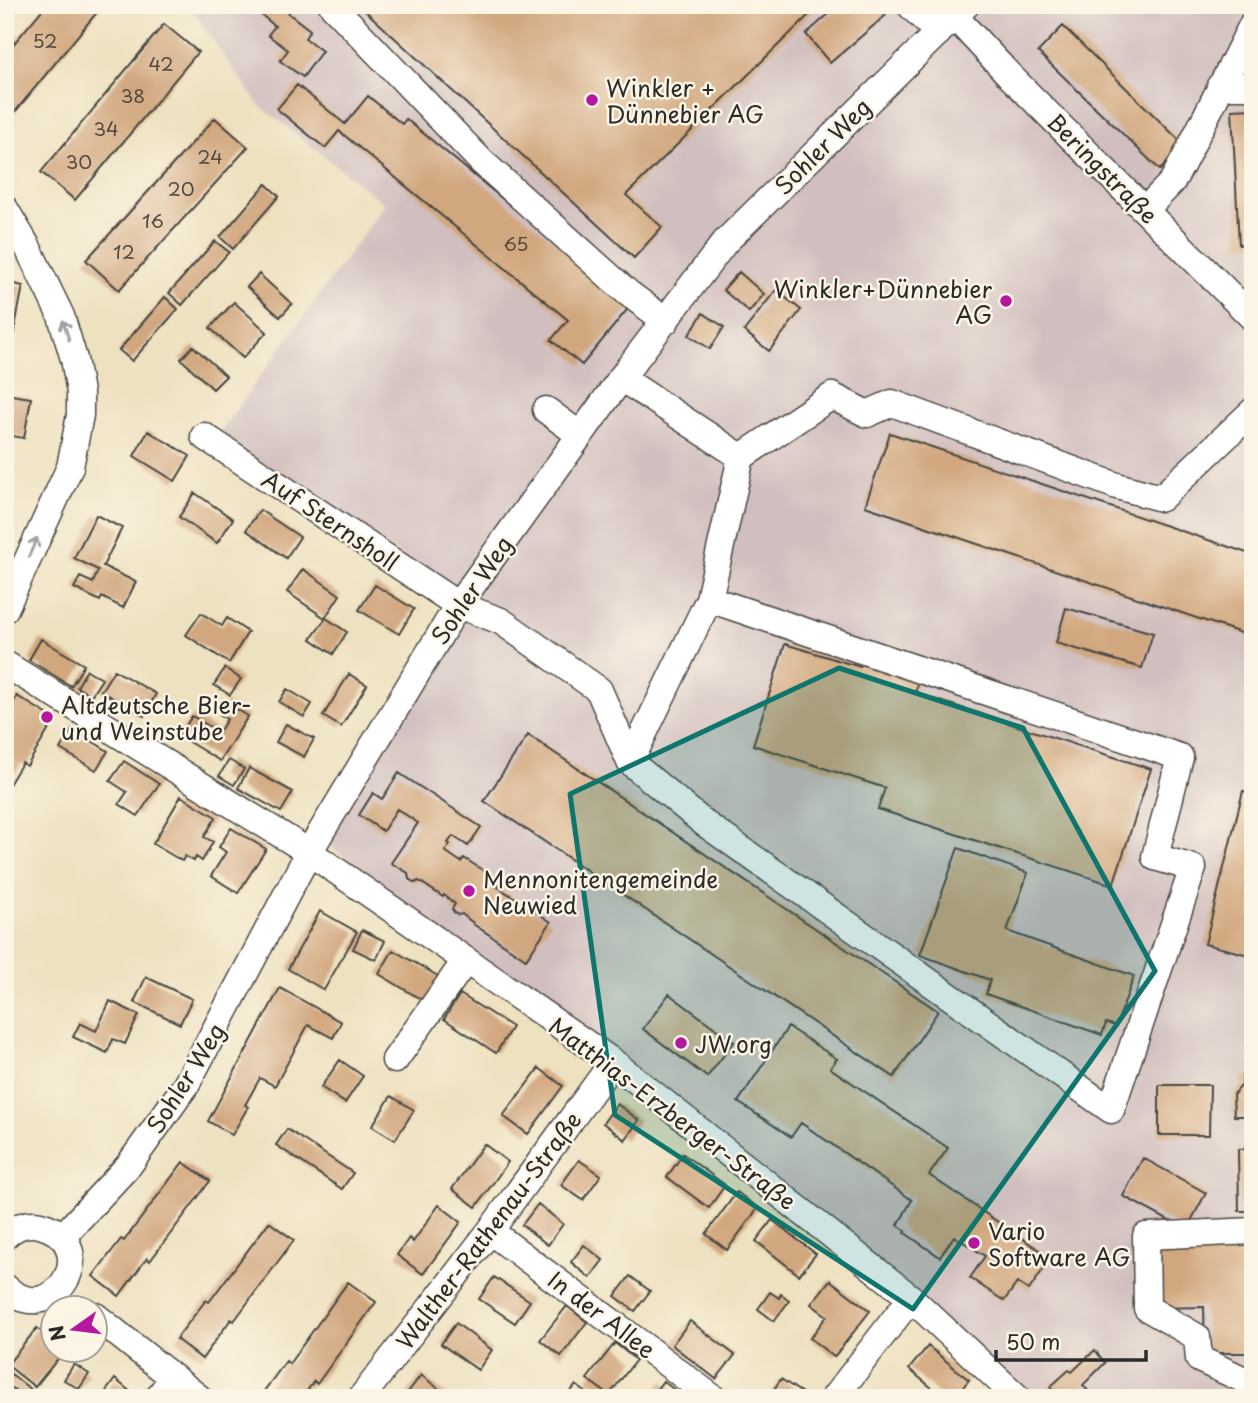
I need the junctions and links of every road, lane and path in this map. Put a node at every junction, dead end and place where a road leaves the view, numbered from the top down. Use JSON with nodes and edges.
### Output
{"nodes":[{"id":1,"x":332,"y":5,"type":"edge"},
{"id":2,"x":910,"y":5,"type":"edge"},
{"id":3,"x":953,"y":18,"type":"edge"},
{"id":4,"x":1253,"y":23,"type":"edge"},
{"id":5,"x":1220,"y":86,"type":"junction"},
{"id":6,"x":1253,"y":86,"type":"edge"},
{"id":7,"x":5,"y":209,"type":"edge"},
{"id":8,"x":1145,"y":210,"type":"junction"},
{"id":9,"x":1253,"y":318,"type":"edge"},
{"id":10,"x":666,"y":320,"type":"junction"},
{"id":11,"x":621,"y":377,"type":"junction"},
{"id":12,"x":546,"y":410,"type":"dead end"},
{"id":13,"x":1253,"y":411,"type":"edge"},
{"id":14,"x":580,"y":435,"type":"junction"},
{"id":15,"x":204,"y":436,"type":"dead end"},
{"id":16,"x":741,"y":457,"type":"junction"},
{"id":17,"x":709,"y":599,"type":"junction"},
{"id":18,"x":458,"y":605,"type":"junction"},
{"id":19,"x":5,"y":609,"type":"edge"},
{"id":20,"x":5,"y":664,"type":"edge"},
{"id":21,"x":630,"y":762,"type":"junction"},
{"id":22,"x":309,"y":852,"type":"junction"},
{"id":23,"x":466,"y":960,"type":"junction"},
{"id":24,"x":395,"y":1060,"type":"dead end"},
{"id":25,"x":613,"y":1062,"type":"junction"},
{"id":26,"x":490,"y":1231,"type":"junction"},
{"id":27,"x":1253,"y":1231,"type":"edge"},
{"id":28,"x":5,"y":1236,"type":"edge"},
{"id":29,"x":62,"y":1237,"type":"junction"},
{"id":30,"x":61,"y":1288,"type":"junction"},
{"id":31,"x":8,"y":1294,"type":"edge"},
{"id":32,"x":69,"y":1294,"type":"edge"},
{"id":33,"x":911,"y":1298,"type":"junction"},
{"id":34,"x":108,"y":1329,"type":"edge"},
{"id":35,"x":1253,"y":1384,"type":"edge"},
{"id":36,"x":166,"y":1388,"type":"edge"},
{"id":37,"x":199,"y":1398,"type":"edge"},
{"id":38,"x":361,"y":1398,"type":"edge"},
{"id":39,"x":713,"y":1398,"type":"edge"},
{"id":40,"x":834,"y":1398,"type":"edge"},
{"id":41,"x":1018,"y":1398,"type":"edge"}],
"edges":[{"from":1,"to":10,"type":"street"},
{"from":2,"to":3,"type":"street","name":"Beringstraße"},
{"from":3,"to":8,"type":"street","name":"Beringstraße"},
{"from":3,"to":10,"type":"street","name":"Sohler Weg"},
{"from":4,"to":5,"type":"street"},
{"from":5,"to":6,"type":"street"},
{"from":5,"to":8,"type":"street"},
{"from":19,"to":7,"type":"street","one_way":true},
{"from":8,"to":9,"type":"street","name":"Beringstraße"},
{"from":10,"to":11,"type":"street","name":"Sohler Weg"},
{"from":11,"to":14,"type":"street","name":"Sohler Weg"},
{"from":11,"to":16,"type":"street"},
{"from":12,"to":14,"type":"street"},
{"from":13,"to":16,"type":"street"},
{"from":14,"to":18,"type":"street","name":"Sohler Weg"},
{"from":15,"to":18,"type":"street","name":"Auf Sternsholl"},
{"from":16,"to":17,"type":"street"},
{"from":17,"to":21,"type":"street"},
{"from":17,"to":21,"type":"street"},
{"from":18,"to":21,"type":"street","name":"Auf Sternsholl"},
{"from":18,"to":22,"type":"street","name":"Sohler Weg"},
{"from":20,"to":22,"type":"street","name":"Matthias-Erzberger-Straße"},
{"from":22,"to":23,"type":"street","name":"Matthias-Erzberger-Straße"},
{"from":22,"to":29,"type":"street","name":"Sohler Weg"},
{"from":23,"to":24,"type":"street"},
{"from":23,"to":25,"type":"street","name":"Matthias-Erzberger-Straße"},
{"from":25,"to":26,"type":"street","name":"Walther-Rathenau-Straße"},
{"from":25,"to":33,"type":"street","name":"Matthias-Erzberger-Straße"},
{"from":26,"to":38,"type":"street","name":"Walther-Rathenau-Straße"},
{"from":26,"to":39,"type":"street","name":"In der Allee"},
{"from":27,"to":35,"type":"street"},
{"from":28,"to":29,"type":"street"},
{"from":29,"to":30,"type":"street"},
{"from":30,"to":31,"type":"street"},
{"from":30,"to":32,"type":"street"},
{"from":33,"to":40,"type":"street"},
{"from":33,"to":41,"type":"street","name":"Matthias-Erzberger-Straße"},
{"from":34,"to":36,"type":"street"},
{"from":36,"to":37,"type":"street"}]}
